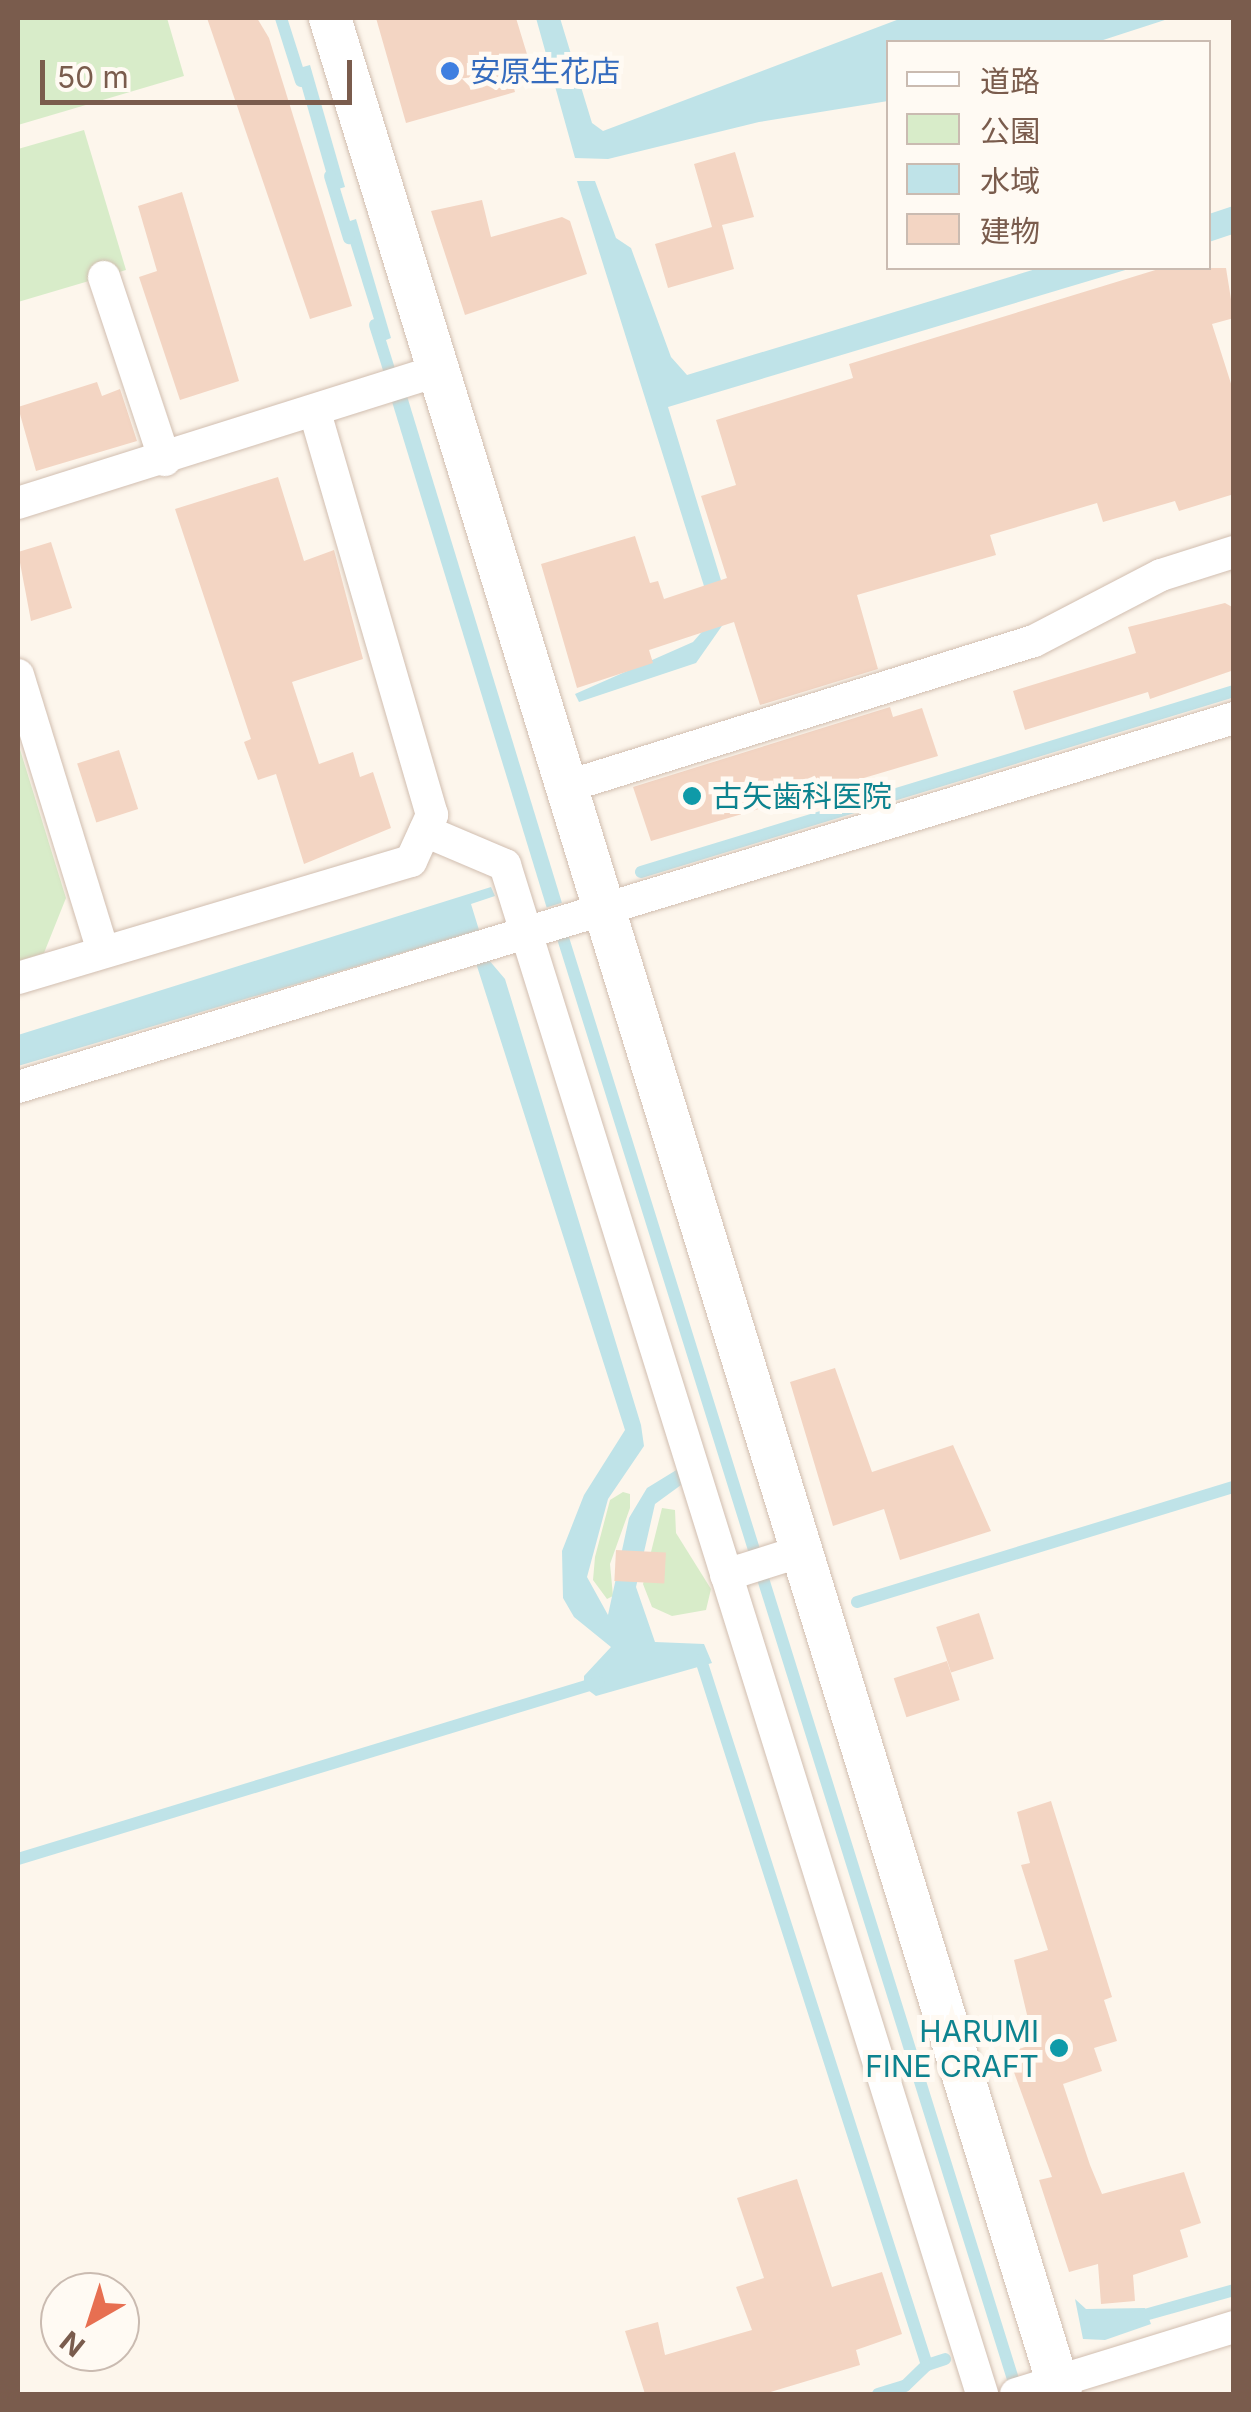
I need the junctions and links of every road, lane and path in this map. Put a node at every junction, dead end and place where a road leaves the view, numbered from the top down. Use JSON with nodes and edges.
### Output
{"nodes":[{"id":1,"x":330,"y":18,"type":"edge"},
{"id":2,"x":104,"y":276,"type":"dead end"},
{"id":3,"x":410,"y":380,"type":"junction"},
{"id":4,"x":315,"y":412,"type":"junction"},
{"id":5,"x":165,"y":460,"type":"junction"},
{"id":6,"x":18,"y":503,"type":"edge"},
{"id":7,"x":1234,"y":552,"type":"edge"},
{"id":8,"x":18,"y":675,"type":"edge"},
{"id":9,"x":1234,"y":718,"type":"edge"},
{"id":10,"x":565,"y":787,"type":"junction"},
{"id":11,"x":425,"y":831,"type":"junction"},
{"id":12,"x":562,"y":923,"type":"junction"},
{"id":13,"x":103,"y":951,"type":"junction"},
{"id":14,"x":18,"y":978,"type":"edge"},
{"id":15,"x":18,"y":1087,"type":"edge"},
{"id":16,"x":761,"y":1564,"type":"junction"},
{"id":17,"x":1234,"y":2327,"type":"edge"},
{"id":18,"x":1042,"y":2390,"type":"edge"},
{"id":19,"x":982,"y":2394,"type":"edge"}],
"edges":[{"from":1,"to":3,"type":"street"},
{"from":2,"to":5,"type":"street"},
{"from":3,"to":4,"type":"street"},
{"from":3,"to":10,"type":"street"},
{"from":4,"to":5,"type":"street"},
{"from":4,"to":11,"type":"street"},
{"from":5,"to":6,"type":"street"},
{"from":7,"to":10,"type":"street"},
{"from":8,"to":13,"type":"street"},
{"from":9,"to":12,"type":"street"},
{"from":10,"to":12,"type":"street"},
{"from":11,"to":12,"type":"street"},
{"from":11,"to":13,"type":"street"},
{"from":12,"to":15,"type":"street"},
{"from":12,"to":16,"type":"street"},
{"from":12,"to":16,"type":"street"},
{"from":13,"to":14,"type":"street"},
{"from":16,"to":18,"type":"street"},
{"from":16,"to":19,"type":"street"},
{"from":17,"to":18,"type":"street"}]}
